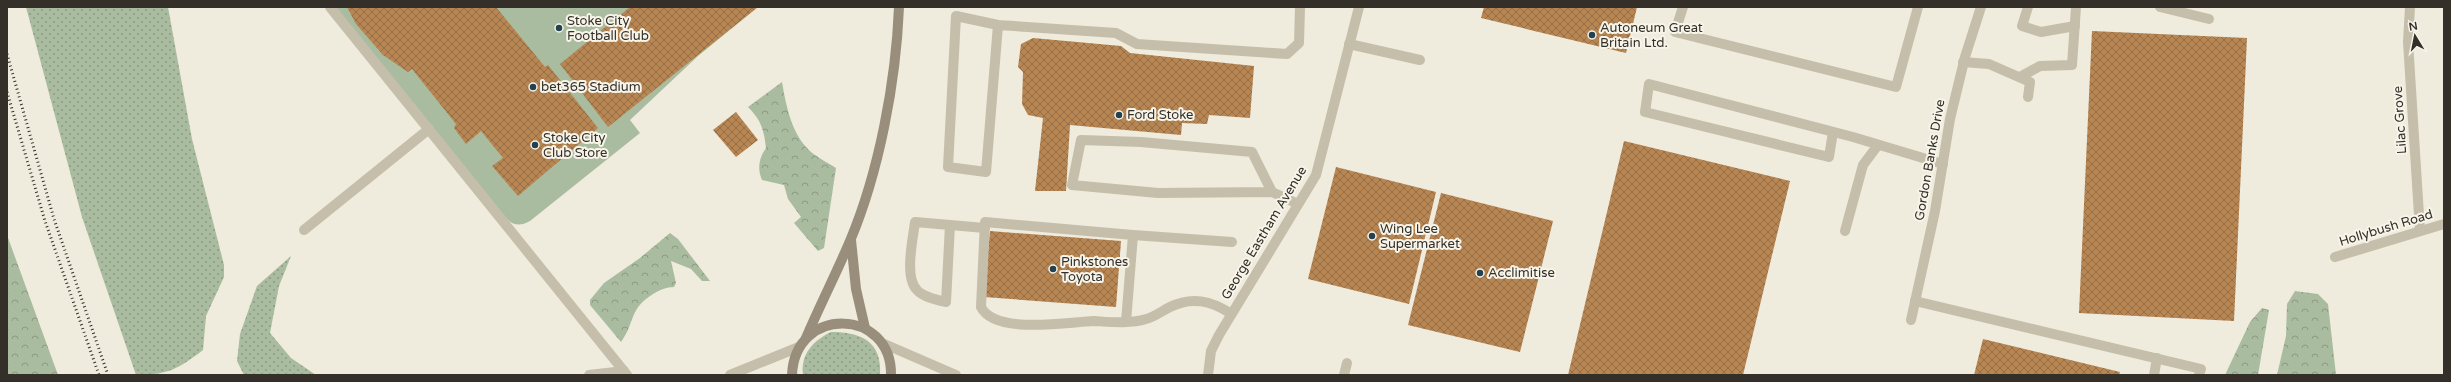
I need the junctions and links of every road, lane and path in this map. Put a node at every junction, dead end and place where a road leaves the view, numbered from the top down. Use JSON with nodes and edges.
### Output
{"nodes":[{"id":1,"x":330,"y":7,"type":"edge"},
{"id":2,"x":898,"y":7,"type":"edge"},
{"id":3,"x":1300,"y":7,"type":"edge"},
{"id":4,"x":1359,"y":7,"type":"edge"},
{"id":5,"x":1683,"y":7,"type":"edge"},
{"id":6,"x":1918,"y":7,"type":"edge"},
{"id":7,"x":1981,"y":7,"type":"edge"},
{"id":8,"x":2028,"y":7,"type":"edge"},
{"id":9,"x":2076,"y":7,"type":"edge"},
{"id":10,"x":2160,"y":7,"type":"edge"},
{"id":11,"x":2410,"y":7,"type":"edge"},
{"id":12,"x":2209,"y":19,"type":"dead end"},
{"id":13,"x":998,"y":25,"type":"junction"},
{"id":14,"x":2075,"y":26,"type":"junction"},
{"id":15,"x":1349,"y":44,"type":"junction"},
{"id":16,"x":1420,"y":60,"type":"dead end"},
{"id":17,"x":1963,"y":62,"type":"junction"},
{"id":18,"x":2020,"y":77,"type":"junction"},
{"id":19,"x":2028,"y":97,"type":"dead end"},
{"id":20,"x":429,"y":129,"type":"junction"},
{"id":21,"x":1833,"y":132,"type":"junction"},
{"id":22,"x":1878,"y":144,"type":"junction"},
{"id":23,"x":1943,"y":164,"type":"junction"},
{"id":24,"x":1272,"y":192,"type":"junction"},
{"id":25,"x":1298,"y":204,"type":"junction"},
{"id":26,"x":2444,"y":224,"type":"edge"},
{"id":27,"x":950,"y":225,"type":"junction"},
{"id":28,"x":985,"y":228,"type":"junction"},
{"id":29,"x":304,"y":230,"type":"dead end"},
{"id":30,"x":1845,"y":231,"type":"dead end"},
{"id":31,"x":2420,"y":231,"type":"junction"},
{"id":32,"x":1133,"y":235,"type":"junction"},
{"id":33,"x":851,"y":240,"type":"junction"},
{"id":34,"x":1232,"y":242,"type":"dead end"},
{"id":35,"x":2336,"y":257,"type":"dead end"},
{"id":36,"x":1915,"y":300,"type":"junction"},
{"id":37,"x":1230,"y":314,"type":"junction"},
{"id":38,"x":1910,"y":320,"type":"dead end"},
{"id":39,"x":1126,"y":322,"type":"junction"},
{"id":40,"x":864,"y":328,"type":"junction"},
{"id":41,"x":806,"y":338,"type":"junction"},
{"id":42,"x":882,"y":343,"type":"junction"},
{"id":43,"x":799,"y":347,"type":"junction"},
{"id":44,"x":2157,"y":358,"type":"junction"},
{"id":45,"x":1346,"y":363,"type":"dead end"},
{"id":46,"x":625,"y":373,"type":"edge"},
{"id":47,"x":589,"y":375,"type":"edge"},
{"id":48,"x":730,"y":375,"type":"edge"},
{"id":49,"x":792,"y":375,"type":"edge"},
{"id":50,"x":891,"y":375,"type":"edge"},
{"id":51,"x":956,"y":375,"type":"edge"},
{"id":52,"x":1208,"y":375,"type":"edge"},
{"id":53,"x":1344,"y":375,"type":"edge"},
{"id":54,"x":2154,"y":375,"type":"edge"},
{"id":55,"x":2199,"y":375,"type":"edge"}],
"edges":[{"from":1,"to":20,"type":"street"},
{"from":2,"to":33,"type":"main road"},
{"from":3,"to":13,"type":"street"},
{"from":4,"to":15,"type":"street","name":"George Eastham Avenue"},
{"from":5,"to":6,"type":"street"},
{"from":7,"to":17,"type":"street","name":"Gordon Banks Drive"},
{"from":8,"to":14,"type":"street"},
{"from":9,"to":14,"type":"street"},
{"from":10,"to":12,"type":"street"},
{"from":11,"to":31,"type":"street","name":"Lilac Grove"},
{"from":13,"to":13,"type":"street"},
{"from":14,"to":18,"type":"street"},
{"from":15,"to":16,"type":"street"},
{"from":15,"to":25,"type":"street","name":"George Eastham Avenue"},
{"from":17,"to":18,"type":"street"},
{"from":17,"to":23,"type":"street","name":"Gordon Banks Drive"},
{"from":18,"to":19,"type":"street"},
{"from":20,"to":29,"type":"street"},
{"from":20,"to":46,"type":"street"},
{"from":21,"to":21,"type":"street"},
{"from":21,"to":22,"type":"street"},
{"from":22,"to":23,"type":"street"},
{"from":22,"to":30,"type":"street"},
{"from":23,"to":36,"type":"street","name":"Gordon Banks Drive"},
{"from":24,"to":24,"type":"street"},
{"from":24,"to":25,"type":"street"},
{"from":25,"to":37,"type":"street","name":"George Eastham Avenue"},
{"from":26,"to":31,"type":"street","name":"Hollybush Road"},
{"from":27,"to":27,"type":"street"},
{"from":27,"to":28,"type":"street"},
{"from":28,"to":32,"type":"street"},
{"from":28,"to":39,"type":"street"},
{"from":31,"to":35,"type":"street","name":"Hollybush Road"},
{"from":32,"to":34,"type":"street"},
{"from":32,"to":39,"type":"street"},
{"from":33,"to":40,"type":"main road"},
{"from":33,"to":41,"type":"main road"},
{"from":36,"to":38,"type":"street","name":"Gordon Banks Drive"},
{"from":36,"to":44,"type":"street"},
{"from":37,"to":39,"type":"street"},
{"from":37,"to":52,"type":"street","name":"George Eastham Avenue"},
{"from":40,"to":41,"type":"main road"},
{"from":40,"to":42,"type":"main road"},
{"from":41,"to":43,"type":"main road"},
{"from":42,"to":50,"type":"main road"},
{"from":42,"to":51,"type":"street"},
{"from":43,"to":48,"type":"street"},
{"from":43,"to":49,"type":"main road"},
{"from":44,"to":54,"type":"street"},
{"from":44,"to":55,"type":"street"},
{"from":45,"to":53,"type":"street"},
{"from":46,"to":47,"type":"street"}]}
